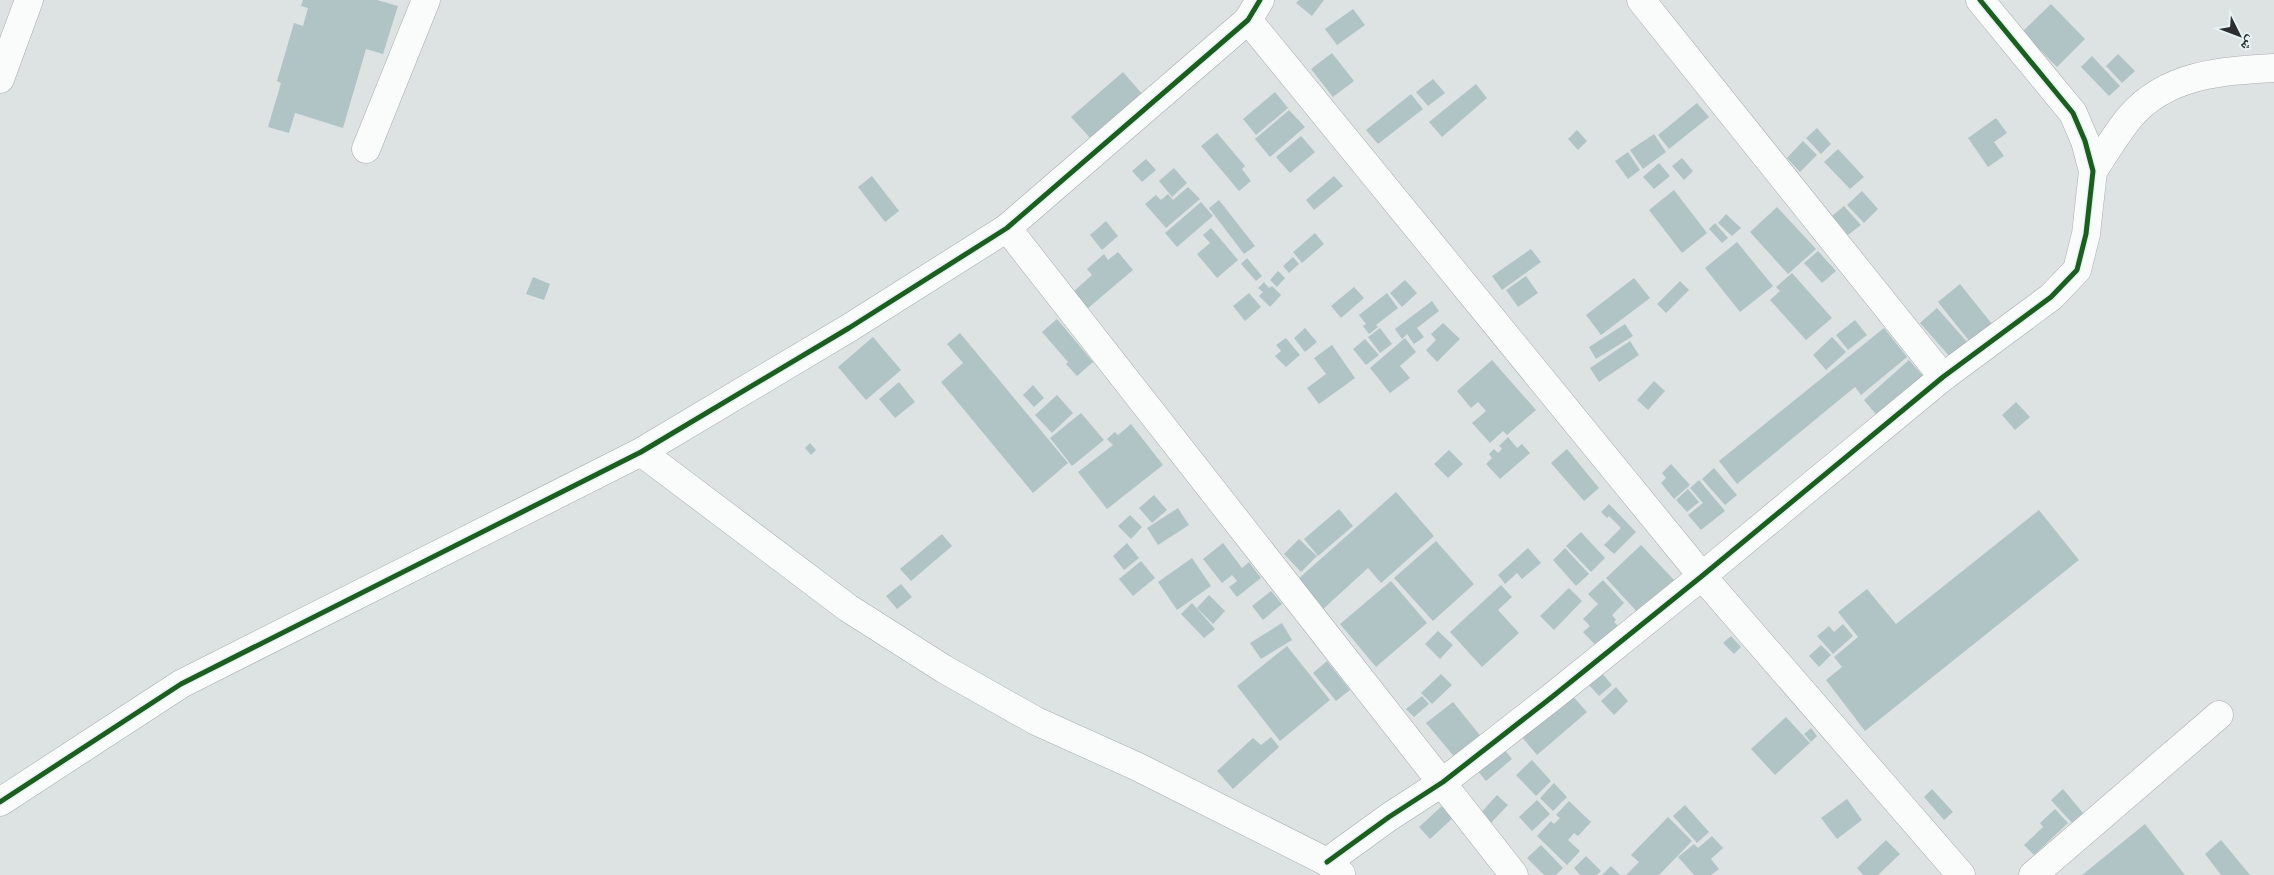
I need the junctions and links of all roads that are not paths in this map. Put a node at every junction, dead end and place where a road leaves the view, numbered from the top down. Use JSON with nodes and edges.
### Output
{"nodes":[{"id":1,"x":29,"y":0,"type":"edge"},
{"id":2,"x":426,"y":0,"type":"edge"},
{"id":3,"x":1641,"y":0,"type":"edge"},
{"id":4,"x":1980,"y":0,"type":"edge"},
{"id":5,"x":1254,"y":10,"type":"edge"},
{"id":6,"x":2274,"y":68,"type":"edge"},
{"id":7,"x":0,"y":79,"type":"edge"},
{"id":8,"x":366,"y":149,"type":"dead end"},
{"id":9,"x":2093,"y":171,"type":"junction"},
{"id":10,"x":1007,"y":228,"type":"junction"},
{"id":11,"x":1943,"y":377,"type":"junction"},
{"id":12,"x":641,"y":452,"type":"junction"},
{"id":13,"x":1702,"y":576,"type":"junction"},
{"id":14,"x":2219,"y":715,"type":"dead end"},
{"id":15,"x":1443,"y":782,"type":"junction"},
{"id":16,"x":0,"y":802,"type":"edge"},
{"id":17,"x":1335,"y":869,"type":"edge"},
{"id":18,"x":1514,"y":875,"type":"edge"},
{"id":19,"x":1961,"y":875,"type":"edge"},
{"id":20,"x":2033,"y":875,"type":"edge"}],
"edges":[{"from":1,"to":7,"type":"street"},
{"from":2,"to":8,"type":"street"},
{"from":3,"to":11,"type":"street"},
{"from":4,"to":9,"type":"street"},
{"from":5,"to":10,"type":"street"},
{"from":5,"to":13,"type":"street"},
{"from":6,"to":9,"type":"street"},
{"from":9,"to":11,"type":"street"},
{"from":10,"to":12,"type":"street"},
{"from":10,"to":15,"type":"street"},
{"from":11,"to":13,"type":"street"},
{"from":12,"to":16,"type":"street"},
{"from":12,"to":17,"type":"street"},
{"from":13,"to":15,"type":"street"},
{"from":13,"to":19,"type":"street"},
{"from":14,"to":20,"type":"street"},
{"from":15,"to":17,"type":"street"},
{"from":15,"to":18,"type":"street"}]}
